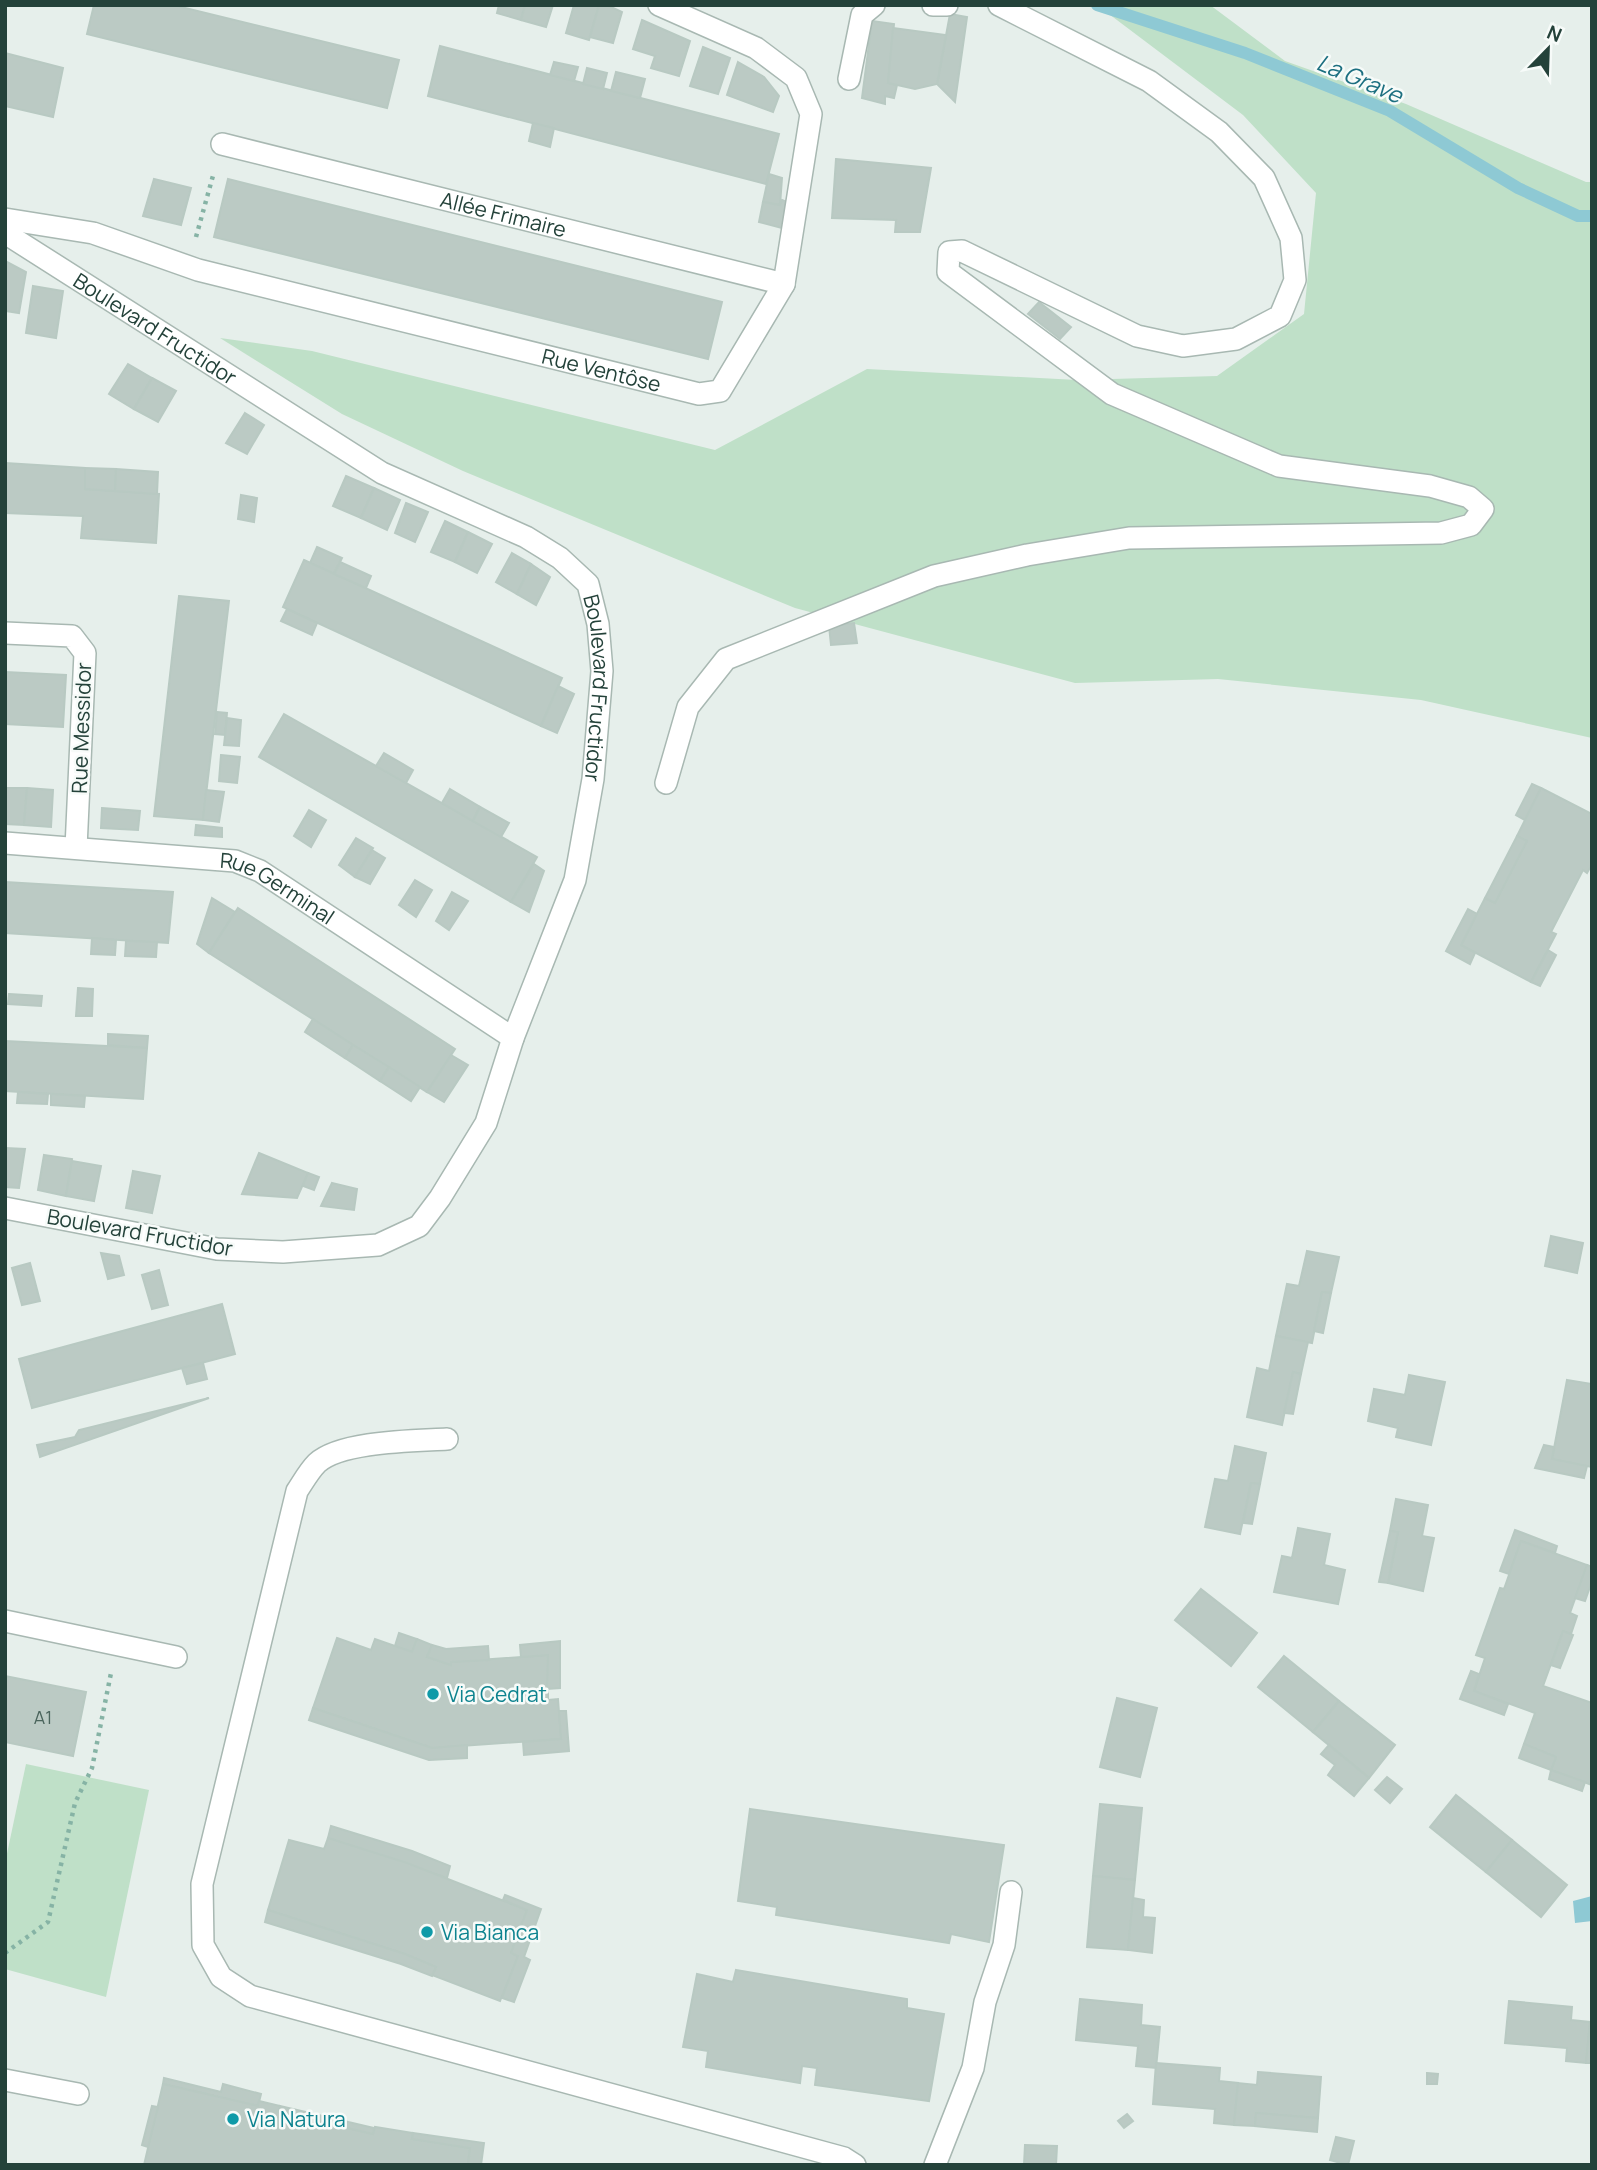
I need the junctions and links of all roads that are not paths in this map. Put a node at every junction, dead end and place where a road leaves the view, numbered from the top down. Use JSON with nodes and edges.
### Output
{"nodes":[{"id":1,"x":659,"y":5,"type":"edge"},
{"id":2,"x":874,"y":5,"type":"edge"},
{"id":3,"x":933,"y":5,"type":"edge"},
{"id":4,"x":947,"y":5,"type":"edge"},
{"id":5,"x":999,"y":5,"type":"edge"},
{"id":6,"x":849,"y":79,"type":"dead end"},
{"id":7,"x":222,"y":144,"type":"dead end"},
{"id":8,"x":5,"y":219,"type":"edge"},
{"id":9,"x":5,"y":233,"type":"edge"},
{"id":10,"x":784,"y":284,"type":"junction"},
{"id":11,"x":5,"y":633,"type":"edge"},
{"id":12,"x":666,"y":783,"type":"dead end"},
{"id":13,"x":5,"y":843,"type":"edge"},
{"id":14,"x":76,"y":848,"type":"junction"},
{"id":15,"x":513,"y":1038,"type":"junction"},
{"id":16,"x":5,"y":1208,"type":"edge"},
{"id":17,"x":447,"y":1439,"type":"dead end"},
{"id":18,"x":5,"y":1621,"type":"edge"},
{"id":19,"x":176,"y":1657,"type":"dead end"},
{"id":20,"x":1011,"y":1892,"type":"dead end"},
{"id":21,"x":5,"y":2080,"type":"edge"},
{"id":22,"x":78,"y":2094,"type":"dead end"},
{"id":23,"x":855,"y":2165,"type":"edge"},
{"id":24,"x":935,"y":2165,"type":"edge"}],
"edges":[{"from":1,"to":10,"type":"street","name":"Rue Ventôse"},
{"from":2,"to":6,"type":"street"},
{"from":3,"to":4,"type":"street"},
{"from":5,"to":12,"type":"street"},
{"from":7,"to":10,"type":"street","name":"Allée Frimaire"},
{"from":8,"to":10,"type":"street","name":"Rue Ventôse"},
{"from":9,"to":15,"type":"street","name":"Boulevard Fructidor"},
{"from":11,"to":14,"type":"street","name":"Rue Messidor"},
{"from":13,"to":14,"type":"street","name":"Rue Germinal"},
{"from":14,"to":15,"type":"street","name":"Rue Germinal"},
{"from":15,"to":16,"type":"street","name":"Boulevard Fructidor"},
{"from":17,"to":23,"type":"street"},
{"from":18,"to":19,"type":"street"},
{"from":20,"to":24,"type":"street"},
{"from":21,"to":22,"type":"street"}]}
